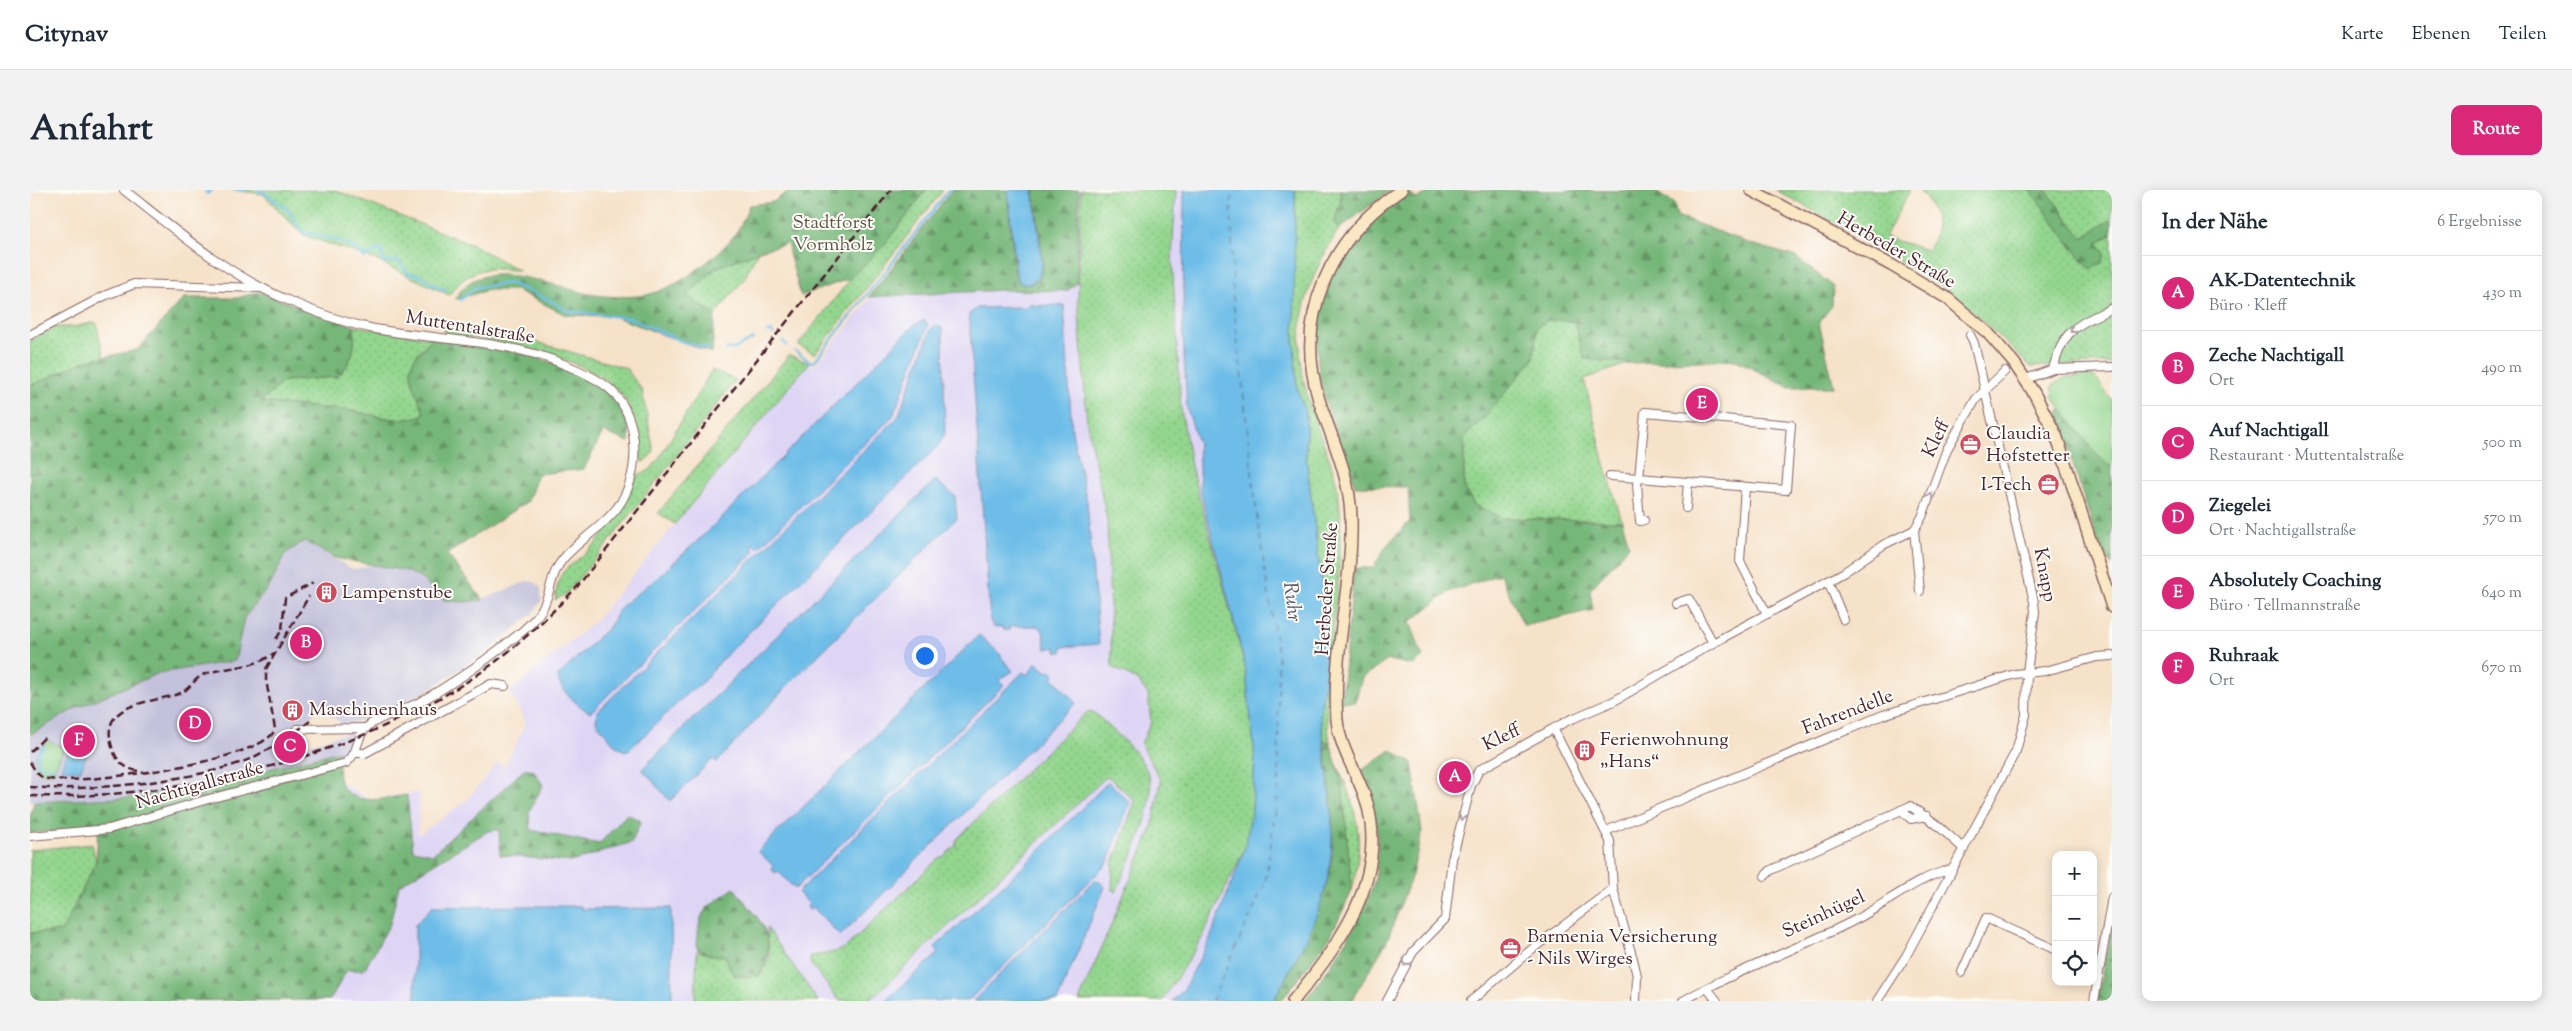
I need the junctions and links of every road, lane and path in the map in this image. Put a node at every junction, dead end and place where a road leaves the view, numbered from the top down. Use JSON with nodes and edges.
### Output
{"nodes":[{"id":1,"x":124,"y":190,"type":"edge"},
{"id":2,"x":1400,"y":190,"type":"edge"},
{"id":3,"x":1751,"y":190,"type":"edge"},
{"id":4,"x":260,"y":288,"type":"junction"},
{"id":5,"x":2112,"y":308,"type":"edge"},
{"id":6,"x":30,"y":335,"type":"edge"},
{"id":7,"x":1970,"y":335,"type":"dead end"},
{"id":8,"x":2112,"y":367,"type":"edge"},
{"id":9,"x":2053,"y":369,"type":"junction"},
{"id":10,"x":2005,"y":371,"type":"dead end"},
{"id":11,"x":2026,"y":379,"type":"junction"},
{"id":12,"x":1985,"y":390,"type":"junction"},
{"id":13,"x":1610,"y":476,"type":"dead end"},
{"id":14,"x":1639,"y":478,"type":"junction"},
{"id":15,"x":1688,"y":482,"type":"junction"},
{"id":16,"x":1745,"y":487,"type":"junction"},
{"id":17,"x":1686,"y":508,"type":"dead end"},
{"id":18,"x":1644,"y":520,"type":"dead end"},
{"id":19,"x":1914,"y":530,"type":"junction"},
{"id":20,"x":2102,"y":579,"type":"junction"},
{"id":21,"x":1828,"y":581,"type":"junction"},
{"id":22,"x":1920,"y":591,"type":"dead end"},
{"id":23,"x":2112,"y":593,"type":"edge"},
{"id":24,"x":1676,"y":603,"type":"dead end"},
{"id":25,"x":2112,"y":607,"type":"edge"},
{"id":26,"x":1767,"y":614,"type":"junction"},
{"id":27,"x":1844,"y":620,"type":"dead end"},
{"id":28,"x":1713,"y":643,"type":"junction"},
{"id":29,"x":2112,"y":656,"type":"edge"},
{"id":30,"x":2027,"y":672,"type":"junction"},
{"id":31,"x":505,"y":686,"type":"dead end"},
{"id":32,"x":366,"y":728,"type":"junction"},
{"id":33,"x":297,"y":729,"type":"dead end"},
{"id":34,"x":1554,"y":730,"type":"junction"},
{"id":35,"x":356,"y":753,"type":"junction"},
{"id":36,"x":1901,"y":810,"type":"junction"},
{"id":37,"x":1926,"y":816,"type":"junction"},
{"id":38,"x":1606,"y":831,"type":"junction"},
{"id":39,"x":30,"y":836,"type":"edge"},
{"id":40,"x":1964,"y":849,"type":"junction"},
{"id":41,"x":1952,"y":869,"type":"junction"},
{"id":42,"x":1765,"y":876,"type":"dead end"},
{"id":43,"x":1613,"y":889,"type":"junction"},
{"id":44,"x":2112,"y":897,"type":"edge"},
{"id":45,"x":2052,"y":948,"type":"edge"},
{"id":46,"x":2097,"y":964,"type":"edge"},
{"id":47,"x":1962,"y":972,"type":"dead end"},
{"id":48,"x":2095,"y":986,"type":"edge"},
{"id":49,"x":1707,"y":988,"type":"junction"},
{"id":50,"x":1293,"y":1001,"type":"edge"},
{"id":51,"x":1387,"y":1001,"type":"edge"},
{"id":52,"x":1471,"y":1001,"type":"edge"},
{"id":53,"x":1636,"y":1001,"type":"edge"},
{"id":54,"x":1683,"y":1001,"type":"edge"},
{"id":55,"x":1717,"y":1001,"type":"edge"},
{"id":56,"x":1877,"y":1001,"type":"edge"},
{"id":57,"x":2094,"y":1001,"type":"edge"}],
"edges":[{"from":1,"to":4,"type":"street","name":"Muttentalstraße"},
{"from":2,"to":50,"type":"main road","name":"Herbeder Straße"},
{"from":3,"to":11,"type":"main road","name":"Herbeder Straße"},
{"from":4,"to":6,"type":"street"},
{"from":4,"to":32,"type":"street","name":"Muttentalstraße"},
{"from":5,"to":9,"type":"street","one_way":true},
{"from":7,"to":12,"type":"street","name":"Knapp"},
{"from":8,"to":9,"type":"street"},
{"from":9,"to":11,"type":"street"},
{"from":10,"to":12,"type":"street","name":"Kleff"},
{"from":11,"to":20,"type":"main road","name":"Herbeder Straße"},
{"from":19,"to":12,"type":"street","name":"Kleff","one_way":true},
{"from":12,"to":30,"type":"street","name":"Knapp"},
{"from":13,"to":14,"type":"street"},
{"from":14,"to":15,"type":"street"},
{"from":14,"to":16,"type":"street"},
{"from":14,"to":18,"type":"street"},
{"from":15,"to":16,"type":"street"},
{"from":15,"to":17,"type":"street"},
{"from":16,"to":26,"type":"street"},
{"from":19,"to":21,"type":"street","name":"Kleff"},
{"from":19,"to":22,"type":"street"},
{"from":20,"to":23,"type":"main road","name":"Herbeder Straße"},
{"from":20,"to":25,"type":"main road","name":"Herbeder Straße"},
{"from":21,"to":26,"type":"street","name":"Kleff"},
{"from":21,"to":27,"type":"street"},
{"from":24,"to":28,"type":"street"},
{"from":26,"to":28,"type":"street","name":"Kleff"},
{"from":28,"to":34,"type":"street","name":"Kleff"},
{"from":29,"to":30,"type":"street","name":"Fahrendelle"},
{"from":30,"to":38,"type":"street","name":"Fahrendelle"},
{"from":30,"to":40,"type":"street","name":"Knapp"},
{"from":31,"to":35,"type":"street","name":"Nachtigallstraße"},
{"from":32,"to":33,"type":"street","name":"Muttentalstraße"},
{"from":32,"to":35,"type":"street"},
{"from":34,"to":38,"type":"street"},
{"from":34,"to":51,"type":"street","name":"Kleff","one_way":true},
{"from":35,"to":39,"type":"street","name":"Nachtigallstraße"},
{"from":36,"to":37,"type":"street"},
{"from":36,"to":37,"type":"street"},
{"from":36,"to":42,"type":"street"},
{"from":37,"to":40,"type":"street"},
{"from":38,"to":43,"type":"street"},
{"from":40,"to":41,"type":"street","name":"Knapp"},
{"from":41,"to":49,"type":"street","name":"Steinhügel"},
{"from":41,"to":56,"type":"street","name":"Knapp"},
{"from":43,"to":52,"type":"street"},
{"from":43,"to":53,"type":"street"},
{"from":44,"to":46,"type":"street"},
{"from":45,"to":47,"type":"street"},
{"from":48,"to":57,"type":"street"},
{"from":49,"to":54,"type":"street","name":"Steinhügel"},
{"from":49,"to":55,"type":"street"}]}
